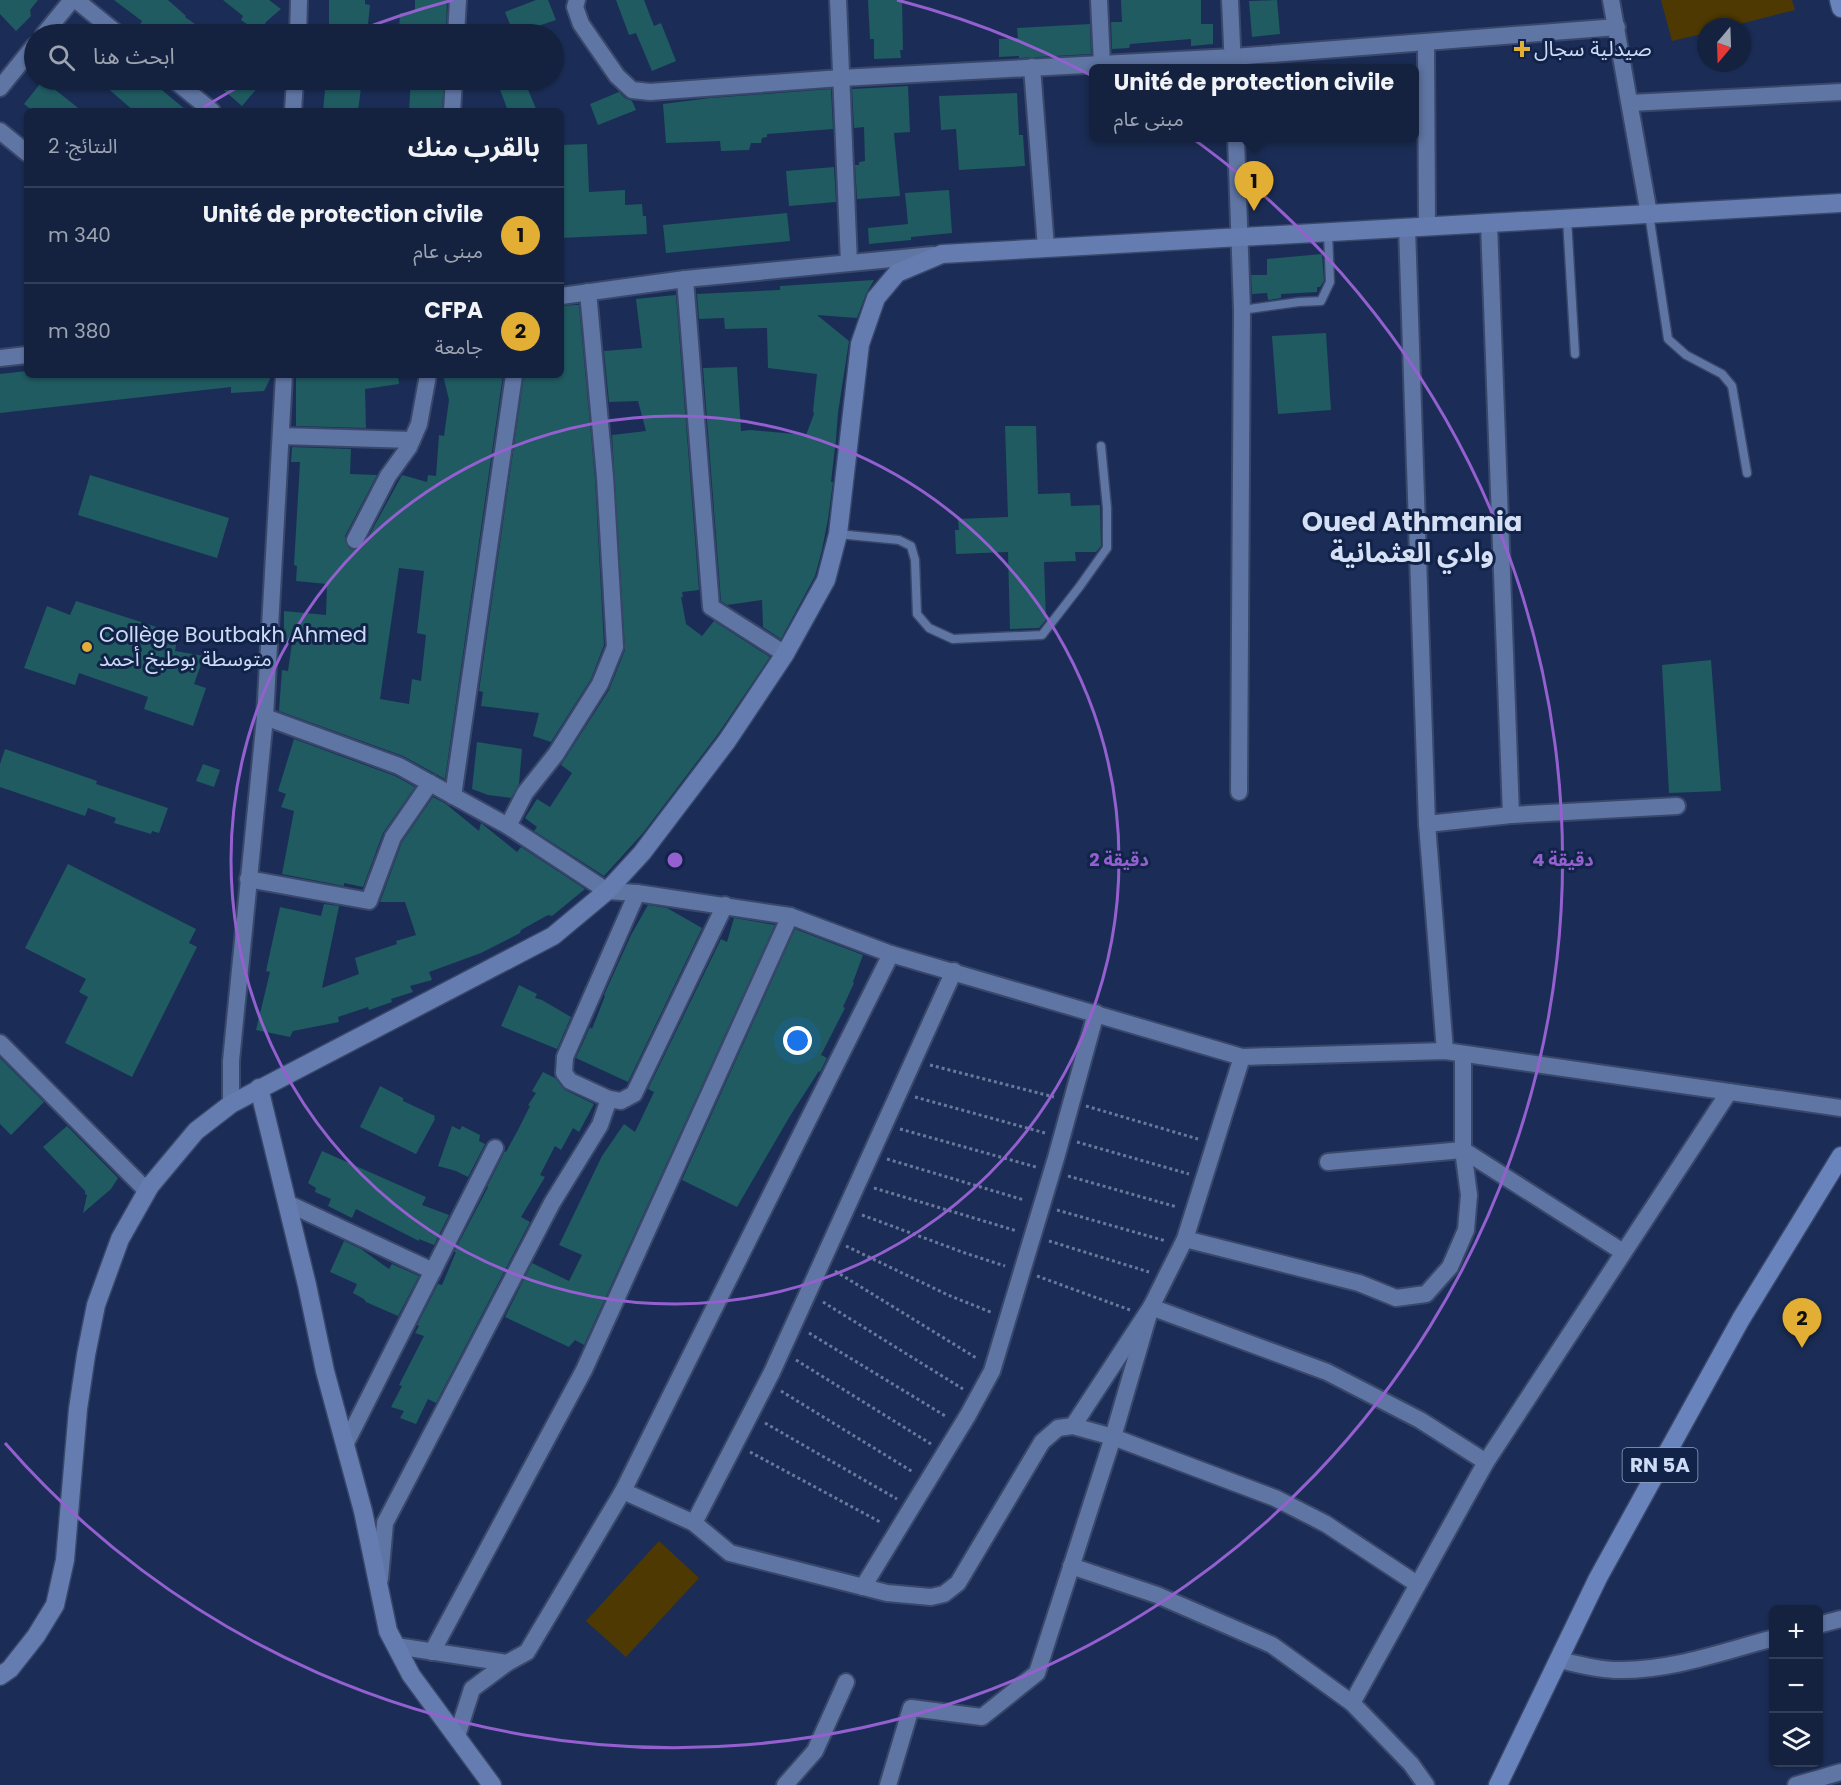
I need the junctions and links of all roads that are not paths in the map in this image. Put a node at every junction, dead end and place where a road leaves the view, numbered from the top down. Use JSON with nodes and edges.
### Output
{"nodes":[{"id":1,"x":74,"y":0,"type":"edge"},
{"id":2,"x":458,"y":0,"type":"edge"},
{"id":3,"x":577,"y":0,"type":"edge"},
{"id":4,"x":838,"y":0,"type":"edge"},
{"id":5,"x":1099,"y":0,"type":"edge"},
{"id":6,"x":1230,"y":0,"type":"edge"},
{"id":7,"x":1611,"y":0,"type":"edge"},
{"id":8,"x":1839,"y":0,"type":"edge"},
{"id":9,"x":295,"y":4,"type":"edge"},
{"id":10,"x":1841,"y":8,"type":"edge"},
{"id":11,"x":53,"y":24,"type":"edge"},
{"id":12,"x":105,"y":24,"type":"edge"},
{"id":13,"x":297,"y":24,"type":"edge"},
{"id":14,"x":457,"y":24,"type":"edge"},
{"id":15,"x":1617,"y":27,"type":"junction"},
{"id":16,"x":1426,"y":42,"type":"junction"},
{"id":17,"x":24,"y":58,"type":"edge"},
{"id":18,"x":1233,"y":63,"type":"edge"},
{"id":19,"x":1102,"y":64,"type":"joint"},
{"id":20,"x":1089,"y":65,"type":"edge"},
{"id":21,"x":1032,"y":67,"type":"junction"},
{"id":22,"x":841,"y":78,"type":"junction"},
{"id":23,"x":0,"y":88,"type":"edge"},
{"id":24,"x":186,"y":90,"type":"edge"},
{"id":25,"x":294,"y":90,"type":"edge"},
{"id":26,"x":453,"y":90,"type":"edge"},
{"id":27,"x":1841,"y":92,"type":"edge"},
{"id":28,"x":1630,"y":103,"type":"junction"},
{"id":29,"x":208,"y":108,"type":"edge"},
{"id":30,"x":293,"y":108,"type":"edge"},
{"id":31,"x":452,"y":108,"type":"edge"},
{"id":32,"x":0,"y":131,"type":"edge"},
{"id":33,"x":1236,"y":142,"type":"edge"},
{"id":34,"x":24,"y":151,"type":"edge"},
{"id":35,"x":1841,"y":203,"type":"edge"},
{"id":36,"x":1649,"y":214,"type":"junction"},
{"id":37,"x":1567,"y":219,"type":"junction"},
{"id":38,"x":1489,"y":224,"type":"junction"},
{"id":39,"x":1427,"y":227,"type":"junction"},
{"id":40,"x":1407,"y":228,"type":"junction"},
{"id":41,"x":1328,"y":233,"type":"junction"},
{"id":42,"x":1241,"y":238,"type":"junction"},
{"id":43,"x":1046,"y":248,"type":"junction"},
{"id":44,"x":942,"y":254,"type":"junction"},
{"id":45,"x":849,"y":263,"type":"junction"},
{"id":46,"x":685,"y":279,"type":"junction"},
{"id":47,"x":588,"y":292,"type":"junction"},
{"id":48,"x":564,"y":296,"type":"edge"},
{"id":49,"x":1242,"y":310,"type":"junction"},
{"id":50,"x":1575,"y":354,"type":"dead end"},
{"id":51,"x":24,"y":355,"type":"edge"},
{"id":52,"x":0,"y":358,"type":"edge"},
{"id":53,"x":284,"y":378,"type":"edge"},
{"id":54,"x":427,"y":378,"type":"edge"},
{"id":55,"x":514,"y":378,"type":"edge"},
{"id":56,"x":281,"y":436,"type":"junction"},
{"id":57,"x":412,"y":440,"type":"junction"},
{"id":58,"x":1101,"y":446,"type":"dead end"},
{"id":59,"x":1747,"y":473,"type":"dead end"},
{"id":60,"x":838,"y":534,"type":"junction"},
{"id":61,"x":355,"y":540,"type":"dead end"},
{"id":62,"x":785,"y":654,"type":"junction"},
{"id":63,"x":265,"y":717,"type":"junction"},
{"id":64,"x":430,"y":783,"type":"junction"},
{"id":65,"x":1239,"y":792,"type":"dead end"},
{"id":66,"x":453,"y":796,"type":"junction"},
{"id":67,"x":1677,"y":806,"type":"dead end"},
{"id":68,"x":1511,"y":815,"type":"junction"},
{"id":69,"x":1428,"y":824,"type":"junction"},
{"id":70,"x":508,"y":826,"type":"junction"},
{"id":71,"x":248,"y":879,"type":"junction"},
{"id":72,"x":607,"y":891,"type":"junction"},
{"id":73,"x":637,"y":893,"type":"junction"},
{"id":74,"x":725,"y":905,"type":"junction"},
{"id":75,"x":789,"y":916,"type":"junction"},
{"id":76,"x":891,"y":954,"type":"junction"},
{"id":77,"x":954,"y":971,"type":"junction"},
{"id":78,"x":1096,"y":1013,"type":"junction"},
{"id":79,"x":0,"y":1043,"type":"edge"},
{"id":80,"x":1445,"y":1052,"type":"junction"},
{"id":81,"x":1462,"y":1054,"type":"junction"},
{"id":82,"x":1242,"y":1058,"type":"junction"},
{"id":83,"x":259,"y":1088,"type":"junction"},
{"id":84,"x":1729,"y":1092,"type":"junction"},
{"id":85,"x":609,"y":1099,"type":"junction"},
{"id":86,"x":231,"y":1104,"type":"junction"},
{"id":87,"x":1841,"y":1108,"type":"edge"},
{"id":88,"x":495,"y":1148,"type":"dead end"},
{"id":89,"x":1463,"y":1150,"type":"junction"},
{"id":90,"x":1841,"y":1156,"type":"edge"},
{"id":91,"x":1328,"y":1162,"type":"dead end"},
{"id":92,"x":147,"y":1191,"type":"junction"},
{"id":93,"x":287,"y":1203,"type":"junction"},
{"id":94,"x":1183,"y":1242,"type":"junction"},
{"id":95,"x":1623,"y":1252,"type":"junction"},
{"id":96,"x":433,"y":1271,"type":"junction"},
{"id":97,"x":1148,"y":1311,"type":"junction"},
{"id":98,"x":1073,"y":1426,"type":"junction"},
{"id":99,"x":1113,"y":1437,"type":"junction"},
{"id":100,"x":345,"y":1445,"type":"junction"},
{"id":101,"x":1486,"y":1462,"type":"junction"},
{"id":102,"x":623,"y":1491,"type":"junction"},
{"id":103,"x":694,"y":1523,"type":"junction"},
{"id":104,"x":1071,"y":1566,"type":"junction"},
{"id":105,"x":1417,"y":1584,"type":"junction"},
{"id":106,"x":379,"y":1587,"type":"junction"},
{"id":107,"x":863,"y":1587,"type":"junction"},
{"id":108,"x":1841,"y":1619,"type":"edge"},
{"id":109,"x":1823,"y":1624,"type":"edge"},
{"id":110,"x":1769,"y":1639,"type":"edge"},
{"id":111,"x":396,"y":1646,"type":"junction"},
{"id":112,"x":432,"y":1652,"type":"junction"},
{"id":113,"x":1559,"y":1660,"type":"junction"},
{"id":114,"x":507,"y":1663,"type":"junction"},
{"id":115,"x":0,"y":1676,"type":"edge"},
{"id":116,"x":846,"y":1682,"type":"dead end"},
{"id":117,"x":1352,"y":1703,"type":"junction"},
{"id":118,"x":457,"y":1736,"type":"junction"},
{"id":119,"x":1841,"y":1772,"type":"edge"},
{"id":120,"x":492,"y":1785,"type":"edge"},
{"id":121,"x":785,"y":1785,"type":"edge"},
{"id":122,"x":888,"y":1785,"type":"edge"},
{"id":123,"x":1426,"y":1785,"type":"edge"},
{"id":124,"x":1498,"y":1785,"type":"edge"},
{"id":125,"x":1796,"y":1785,"type":"edge"}],
"edges":[{"from":1,"to":11,"type":"street"},
{"from":1,"to":12,"type":"street"},
{"from":2,"to":14,"type":"street"},
{"from":3,"to":22,"type":"street"},
{"from":4,"to":22,"type":"street"},
{"from":5,"to":19,"type":"street"},
{"from":6,"to":18,"type":"street"},
{"from":7,"to":15,"type":"street"},
{"from":8,"to":10,"type":"main road"},
{"from":9,"to":13,"type":"street"},
{"from":15,"to":16,"type":"street"},
{"from":15,"to":28,"type":"street"},
{"from":16,"to":18,"type":"street"},
{"from":16,"to":39,"type":"street"},
{"from":17,"to":23,"type":"street"},
{"from":18,"to":19,"type":"street"},
{"from":20,"to":21,"type":"street"},
{"from":21,"to":22,"type":"street"},
{"from":21,"to":43,"type":"street"},
{"from":22,"to":45,"type":"street"},
{"from":24,"to":29,"type":"street"},
{"from":25,"to":30,"type":"street"},
{"from":26,"to":31,"type":"street"},
{"from":27,"to":28,"type":"street"},
{"from":28,"to":36,"type":"street"},
{"from":32,"to":34,"type":"street"},
{"from":33,"to":42,"type":"street"},
{"from":35,"to":36,"type":"main road"},
{"from":36,"to":37,"type":"main road"},
{"from":36,"to":59,"type":"lane"},
{"from":37,"to":38,"type":"main road"},
{"from":37,"to":50,"type":"lane"},
{"from":38,"to":39,"type":"main road"},
{"from":38,"to":68,"type":"street"},
{"from":39,"to":40,"type":"main road"},
{"from":40,"to":41,"type":"main road"},
{"from":40,"to":69,"type":"street"},
{"from":41,"to":42,"type":"main road"},
{"from":41,"to":49,"type":"lane"},
{"from":42,"to":43,"type":"main road"},
{"from":42,"to":49,"type":"street"},
{"from":43,"to":44,"type":"main road"},
{"from":44,"to":45,"type":"street"},
{"from":44,"to":60,"type":"main road"},
{"from":45,"to":46,"type":"street"},
{"from":46,"to":47,"type":"street"},
{"from":46,"to":62,"type":"street"},
{"from":47,"to":48,"type":"street"},
{"from":47,"to":70,"type":"street"},
{"from":49,"to":65,"type":"street"},
{"from":51,"to":52,"type":"street"},
{"from":53,"to":56,"type":"street"},
{"from":54,"to":57,"type":"street"},
{"from":55,"to":66,"type":"street"},
{"from":56,"to":57,"type":"street"},
{"from":56,"to":63,"type":"street"},
{"from":57,"to":61,"type":"street"},
{"from":58,"to":60,"type":"lane"},
{"from":60,"to":62,"type":"main road"},
{"from":62,"to":72,"type":"main road"},
{"from":63,"to":64,"type":"street"},
{"from":63,"to":71,"type":"street"},
{"from":64,"to":66,"type":"street"},
{"from":64,"to":71,"type":"street"},
{"from":66,"to":70,"type":"street"},
{"from":67,"to":68,"type":"street"},
{"from":68,"to":69,"type":"street"},
{"from":69,"to":80,"type":"street"},
{"from":70,"to":72,"type":"street"},
{"from":71,"to":86,"type":"street"},
{"from":72,"to":73,"type":"street"},
{"from":72,"to":83,"type":"main road"},
{"from":73,"to":74,"type":"street"},
{"from":73,"to":85,"type":"street"},
{"from":74,"to":75,"type":"street"},
{"from":74,"to":85,"type":"street"},
{"from":75,"to":76,"type":"street"},
{"from":75,"to":112,"type":"street"},
{"from":76,"to":77,"type":"street"},
{"from":76,"to":102,"type":"street"},
{"from":77,"to":78,"type":"street"},
{"from":77,"to":103,"type":"street"},
{"from":78,"to":82,"type":"street"},
{"from":78,"to":107,"type":"street"},
{"from":79,"to":92,"type":"street"},
{"from":80,"to":81,"type":"street"},
{"from":80,"to":82,"type":"street"},
{"from":81,"to":84,"type":"street"},
{"from":81,"to":89,"type":"street"},
{"from":82,"to":94,"type":"street"},
{"from":83,"to":86,"type":"main road"},
{"from":83,"to":93,"type":"main road"},
{"from":84,"to":87,"type":"street"},
{"from":84,"to":95,"type":"street"},
{"from":85,"to":106,"type":"street"},
{"from":86,"to":92,"type":"main road"},
{"from":88,"to":96,"type":"street"},
{"from":89,"to":91,"type":"street"},
{"from":89,"to":94,"type":"street"},
{"from":89,"to":95,"type":"street"},
{"from":90,"to":113,"type":"main road","number":"RN 5A"},
{"from":92,"to":115,"type":"main road"},
{"from":93,"to":96,"type":"street"},
{"from":93,"to":100,"type":"main road"},
{"from":94,"to":97,"type":"street"},
{"from":95,"to":101,"type":"street"},
{"from":96,"to":100,"type":"street"},
{"from":97,"to":98,"type":"street"},
{"from":97,"to":99,"type":"street"},
{"from":97,"to":101,"type":"street"},
{"from":98,"to":99,"type":"street"},
{"from":98,"to":107,"type":"street"},
{"from":99,"to":104,"type":"street"},
{"from":99,"to":105,"type":"street"},
{"from":100,"to":106,"type":"main road"},
{"from":101,"to":105,"type":"street"},
{"from":102,"to":103,"type":"street"},
{"from":102,"to":114,"type":"street"},
{"from":103,"to":107,"type":"street"},
{"from":104,"to":117,"type":"street"},
{"from":104,"to":122,"type":"street"},
{"from":105,"to":117,"type":"street"},
{"from":106,"to":111,"type":"main road"},
{"from":108,"to":109,"type":"street"},
{"from":110,"to":113,"type":"street"},
{"from":111,"to":112,"type":"street"},
{"from":111,"to":118,"type":"main road"},
{"from":112,"to":114,"type":"street"},
{"from":113,"to":124,"type":"main road","number":"RN 5A"},
{"from":114,"to":118,"type":"street"},
{"from":116,"to":121,"type":"street"},
{"from":117,"to":123,"type":"street"},
{"from":118,"to":120,"type":"main road"},
{"from":119,"to":125,"type":"street"}]}
